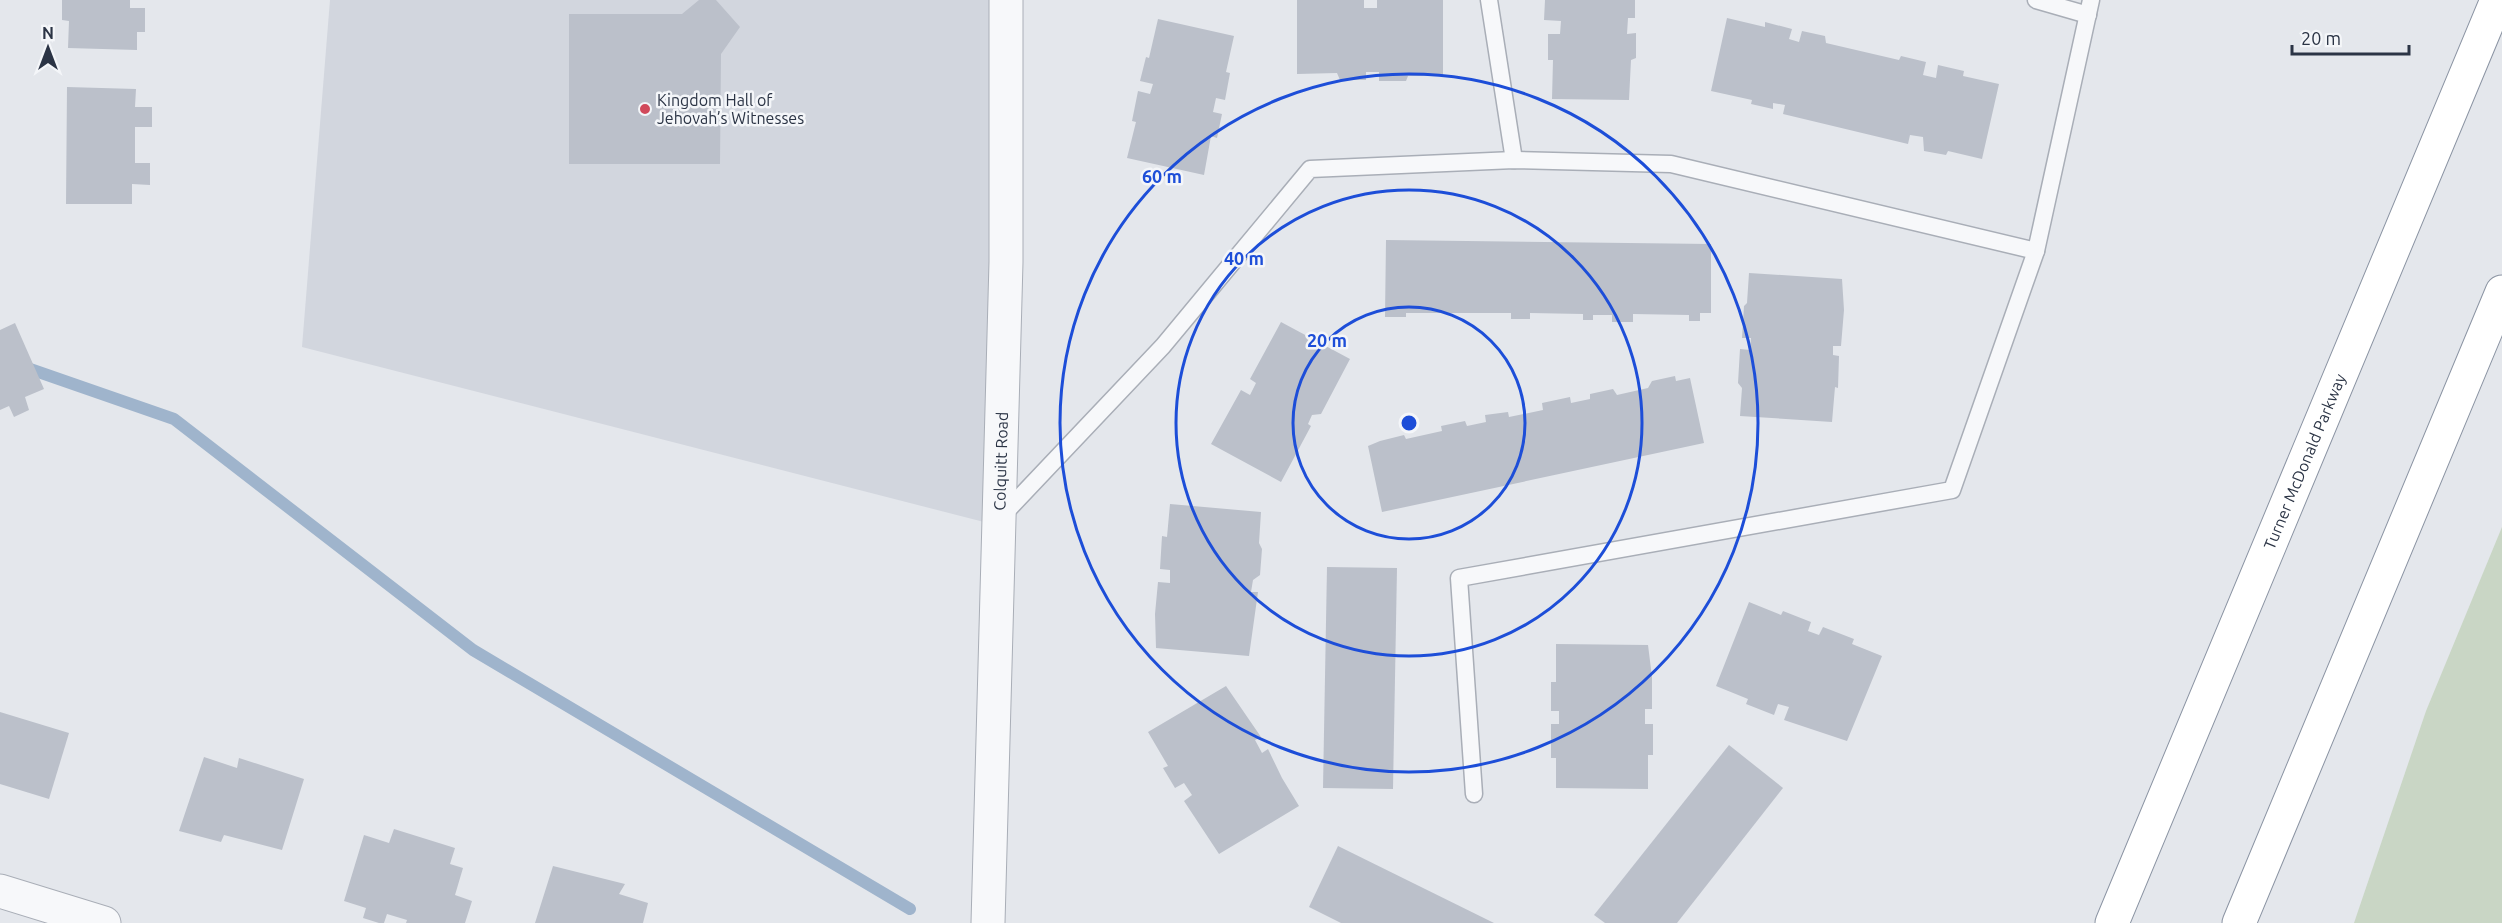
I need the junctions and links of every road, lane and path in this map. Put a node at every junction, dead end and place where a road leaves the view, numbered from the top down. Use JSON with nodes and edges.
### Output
{"nodes":[{"id":1,"x":1006,"y":0,"type":"edge"},
{"id":2,"x":1490,"y":0,"type":"edge"},
{"id":3,"x":2036,"y":0,"type":"edge"},
{"id":4,"x":2473,"y":0,"type":"edge"},
{"id":5,"x":2497,"y":0,"type":"edge"},
{"id":6,"x":2090,"y":8,"type":"edge"},
{"id":7,"x":1514,"y":160,"type":"junction"},
{"id":8,"x":2036,"y":251,"type":"junction"},
{"id":9,"x":2502,"y":292,"type":"edge"},
{"id":10,"x":2318,"y":428,"type":"junction"},
{"id":11,"x":999,"y":520,"type":"junction"},
{"id":12,"x":1474,"y":794,"type":"dead end"},
{"id":13,"x":0,"y":891,"type":"edge"},
{"id":14,"x":104,"y":923,"type":"edge"},
{"id":15,"x":988,"y":923,"type":"edge"},
{"id":16,"x":2112,"y":923,"type":"edge"},
{"id":17,"x":2239,"y":923,"type":"edge"}],
"edges":[{"from":1,"to":11,"type":"street","name":"Colquitt Road"},
{"from":2,"to":7,"type":"lane"},
{"from":3,"to":6,"type":"lane"},
{"from":4,"to":10,"type":"highway"},
{"from":5,"to":10,"type":"highway","name":"Turner McDonald Parkway"},
{"from":6,"to":8,"type":"lane"},
{"from":7,"to":8,"type":"lane"},
{"from":7,"to":11,"type":"lane"},
{"from":8,"to":12,"type":"lane"},
{"from":9,"to":17,"type":"highway"},
{"from":10,"to":16,"type":"highway","name":"Turner McDonald Parkway"},
{"from":11,"to":15,"type":"street","name":"Colquitt Road"},
{"from":13,"to":14,"type":"street"}]}
